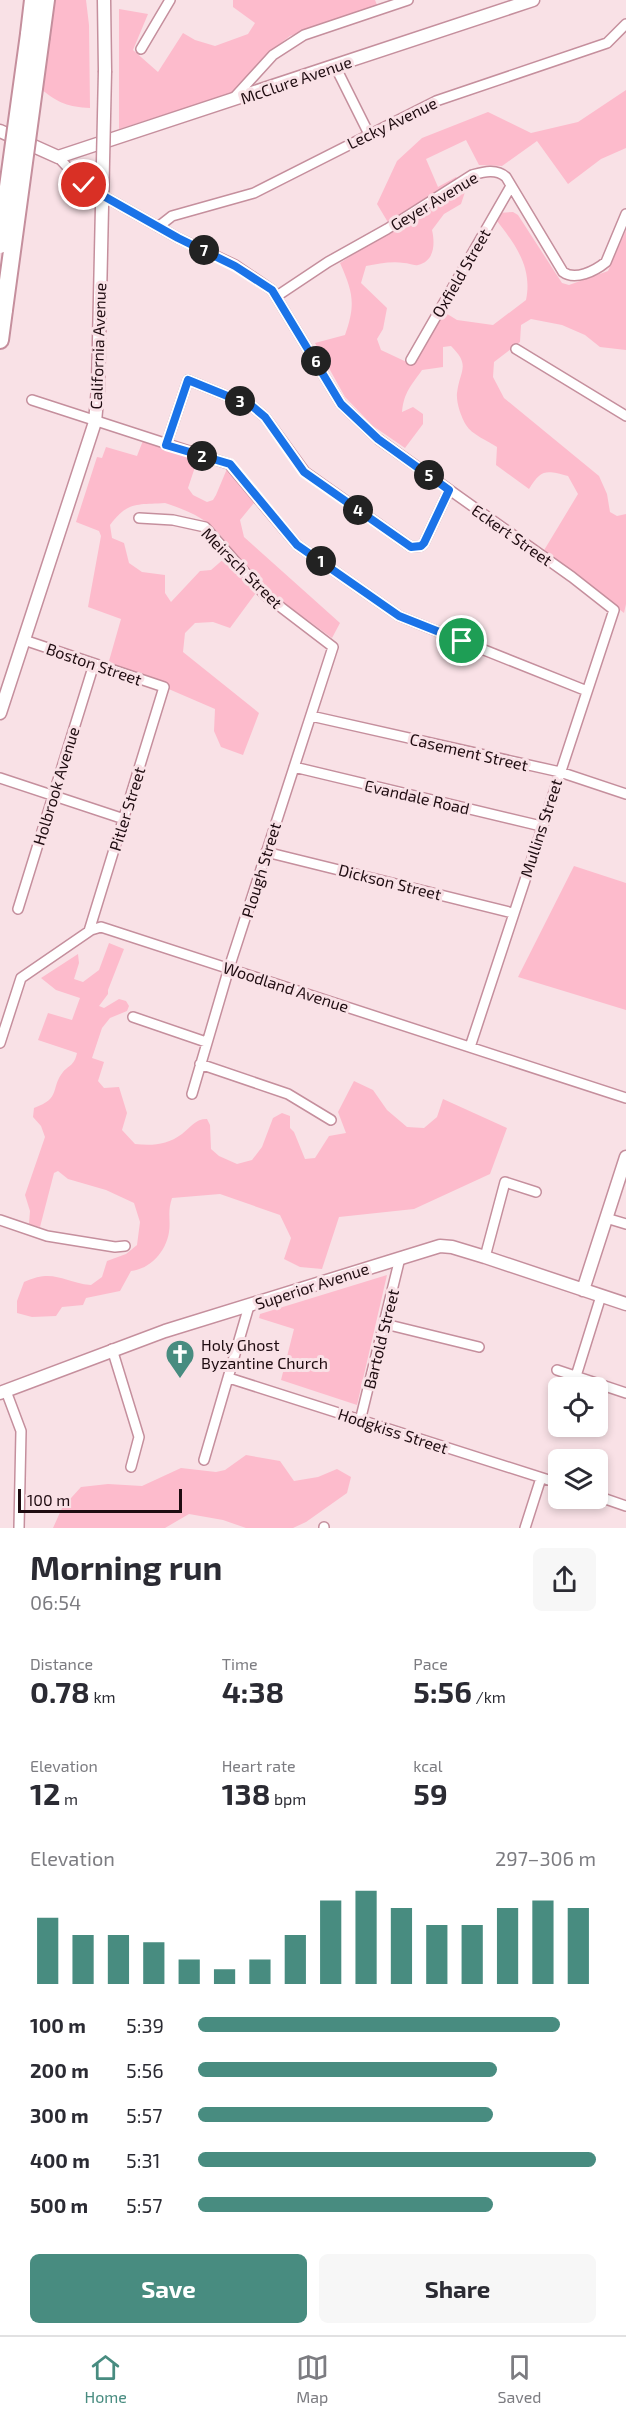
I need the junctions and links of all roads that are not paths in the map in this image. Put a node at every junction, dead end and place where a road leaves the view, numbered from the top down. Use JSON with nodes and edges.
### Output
{"nodes":[{"id":1,"x":33,"y":0,"type":"edge"},
{"id":2,"x":46,"y":0,"type":"edge"},
{"id":3,"x":104,"y":0,"type":"edge"},
{"id":4,"x":170,"y":0,"type":"edge"},
{"id":5,"x":408,"y":0,"type":"edge"},
{"id":6,"x":533,"y":0,"type":"edge"},
{"id":7,"x":626,"y":24,"type":"edge"},
{"id":8,"x":35,"y":35,"type":"junction"},
{"id":9,"x":141,"y":49,"type":"dead end"},
{"id":10,"x":335,"y":66,"type":"junction"},
{"id":11,"x":230,"y":102,"type":"junction"},
{"id":12,"x":0,"y":131,"type":"edge"},
{"id":13,"x":369,"y":135,"type":"junction"},
{"id":14,"x":58,"y":157,"type":"junction"},
{"id":15,"x":511,"y":186,"type":"junction"},
{"id":16,"x":626,"y":214,"type":"edge"},
{"id":17,"x":158,"y":227,"type":"junction"},
{"id":18,"x":0,"y":245,"type":"edge"},
{"id":19,"x":277,"y":296,"type":"junction"},
{"id":20,"x":0,"y":340,"type":"edge"},
{"id":21,"x":516,"y":349,"type":"dead end"},
{"id":22,"x":411,"y":360,"type":"dead end"},
{"id":23,"x":32,"y":400,"type":"dead end"},
{"id":24,"x":626,"y":416,"type":"edge"},
{"id":25,"x":95,"y":422,"type":"junction"},
{"id":26,"x":166,"y":445,"type":"junction"},
{"id":27,"x":449,"y":490,"type":"junction"},
{"id":28,"x":139,"y":518,"type":"dead end"},
{"id":29,"x":614,"y":610,"type":"joint"},
{"id":30,"x":24,"y":640,"type":"junction"},
{"id":31,"x":333,"y":647,"type":"joint"},
{"id":32,"x":94,"y":664,"type":"junction"},
{"id":33,"x":164,"y":687,"type":"joint"},
{"id":34,"x":587,"y":691,"type":"junction"},
{"id":35,"x":0,"y":713,"type":"edge"},
{"id":36,"x":311,"y":716,"type":"junction"},
{"id":37,"x":294,"y":767,"type":"junction"},
{"id":38,"x":560,"y":772,"type":"junction"},
{"id":39,"x":0,"y":778,"type":"edge"},
{"id":40,"x":626,"y":794,"type":"edge"},
{"id":41,"x":52,"y":795,"type":"junction"},
{"id":42,"x":124,"y":819,"type":"junction"},
{"id":43,"x":541,"y":826,"type":"junction"},
{"id":44,"x":266,"y":852,"type":"junction"},
{"id":45,"x":18,"y":909,"type":"dead end"},
{"id":46,"x":513,"y":913,"type":"junction"},
{"id":47,"x":89,"y":931,"type":"junction"},
{"id":48,"x":229,"y":968,"type":"junction"},
{"id":49,"x":133,"y":1017,"type":"dead end"},
{"id":50,"x":207,"y":1042,"type":"junction"},
{"id":51,"x":0,"y":1043,"type":"edge"},
{"id":52,"x":470,"y":1047,"type":"junction"},
{"id":53,"x":200,"y":1064,"type":"junction"},
{"id":54,"x":192,"y":1094,"type":"dead end"},
{"id":55,"x":626,"y":1098,"type":"edge"},
{"id":56,"x":331,"y":1120,"type":"dead end"},
{"id":57,"x":626,"y":1157,"type":"edge"},
{"id":58,"x":536,"y":1192,"type":"dead end"},
{"id":59,"x":606,"y":1218,"type":"junction"},
{"id":60,"x":0,"y":1220,"type":"edge"},
{"id":61,"x":626,"y":1224,"type":"edge"},
{"id":62,"x":125,"y":1246,"type":"dead end"},
{"id":63,"x":400,"y":1257,"type":"junction"},
{"id":64,"x":485,"y":1257,"type":"junction"},
{"id":65,"x":583,"y":1290,"type":"junction"},
{"id":66,"x":601,"y":1296,"type":"junction"},
{"id":67,"x":626,"y":1304,"type":"edge"},
{"id":68,"x":249,"y":1306,"type":"junction"},
{"id":69,"x":385,"y":1324,"type":"junction"},
{"id":70,"x":479,"y":1347,"type":"dead end"},
{"id":71,"x":112,"y":1349,"type":"junction"},
{"id":72,"x":557,"y":1370,"type":"dead end"},
{"id":73,"x":576,"y":1376,"type":"junction"},
{"id":74,"x":229,"y":1378,"type":"junction"},
{"id":75,"x":3,"y":1392,"type":"edge"},
{"id":76,"x":626,"y":1393,"type":"edge"},
{"id":77,"x":360,"y":1421,"type":"junction"},
{"id":78,"x":204,"y":1460,"type":"dead end"},
{"id":79,"x":131,"y":1467,"type":"dead end"},
{"id":80,"x":541,"y":1478,"type":"junction"},
{"id":81,"x":548,"y":1480,"type":"edge"},
{"id":82,"x":608,"y":1500,"type":"edge"},
{"id":83,"x":626,"y":1506,"type":"edge"},
{"id":84,"x":19,"y":1528,"type":"edge"},
{"id":85,"x":525,"y":1528,"type":"edge"}],
"edges":[{"from":1,"to":8,"type":"highway"},
{"from":2,"to":8,"type":"highway"},
{"from":3,"to":25,"type":"street","name":"California Avenue","bridge":true},
{"from":4,"to":9,"type":"street"},
{"from":5,"to":11,"type":"street"},
{"from":6,"to":10,"type":"street","name":"McClure Avenue"},
{"from":7,"to":13,"type":"street","name":"Lecky Avenue"},
{"from":8,"to":18,"type":"highway","bridge":true},
{"from":8,"to":20,"type":"highway","bridge":true},
{"from":10,"to":11,"type":"street","name":"McClure Avenue"},
{"from":10,"to":13,"type":"street"},
{"from":11,"to":14,"type":"street","name":"McClure Avenue"},
{"from":12,"to":14,"type":"street","name":"Eckert Street"},
{"from":13,"to":17,"type":"street","name":"Lecky Avenue"},
{"from":14,"to":17,"type":"street","name":"Eckert Street"},
{"from":15,"to":16,"type":"street","name":"Geyer Avenue"},
{"from":15,"to":19,"type":"street","name":"Geyer Avenue"},
{"from":15,"to":22,"type":"street","name":"Oxfield Street"},
{"from":17,"to":19,"type":"street","name":"Eckert Street"},
{"from":19,"to":27,"type":"street","name":"Eckert Street"},
{"from":21,"to":24,"type":"street"},
{"from":23,"to":25,"type":"street"},
{"from":25,"to":26,"type":"street"},
{"from":25,"to":30,"type":"street","name":"California Avenue"},
{"from":26,"to":27,"type":"street"},
{"from":26,"to":34,"type":"street"},
{"from":27,"to":29,"type":"street","name":"Eckert Street"},
{"from":28,"to":31,"type":"street","name":"Meirsch Street"},
{"from":29,"to":34,"type":"street","name":"Mullins Street"},
{"from":30,"to":32,"type":"street","name":"Boston Street"},
{"from":30,"to":35,"type":"street","name":"California Avenue"},
{"from":31,"to":36,"type":"street","name":"Plough Street"},
{"from":32,"to":33,"type":"street","name":"Boston Street"},
{"from":32,"to":41,"type":"street","name":"Holbrook Avenue"},
{"from":33,"to":42,"type":"street","name":"Pitler Street"},
{"from":34,"to":38,"type":"street","name":"Mullins Street"},
{"from":36,"to":37,"type":"street","name":"Plough Street"},
{"from":36,"to":38,"type":"street","name":"Casement Street"},
{"from":37,"to":43,"type":"street","name":"Evandale Road"},
{"from":37,"to":44,"type":"street","name":"Plough Street"},
{"from":38,"to":40,"type":"street","name":"Casement Street"},
{"from":38,"to":43,"type":"street","name":"Mullins Street"},
{"from":39,"to":41,"type":"street"},
{"from":41,"to":42,"type":"street"},
{"from":41,"to":45,"type":"street","name":"Holbrook Avenue"},
{"from":42,"to":47,"type":"street","name":"Pitler Street"},
{"from":43,"to":46,"type":"street","name":"Mullins Street"},
{"from":44,"to":46,"type":"street","name":"Dickson Street"},
{"from":44,"to":48,"type":"street","name":"Plough Street"},
{"from":46,"to":52,"type":"street","name":"Mullins Street"},
{"from":47,"to":48,"type":"street","name":"Woodland Avenue"},
{"from":47,"to":51,"type":"street"},
{"from":48,"to":50,"type":"street","name":"Plough Street"},
{"from":48,"to":52,"type":"street","name":"Woodland Avenue"},
{"from":49,"to":50,"type":"street"},
{"from":50,"to":53,"type":"street","name":"Plough Street"},
{"from":52,"to":55,"type":"street","name":"Woodland Avenue"},
{"from":53,"to":54,"type":"street","name":"Plough Street"},
{"from":53,"to":56,"type":"street"},
{"from":57,"to":59,"type":"street"},
{"from":58,"to":64,"type":"street"},
{"from":59,"to":61,"type":"street"},
{"from":59,"to":65,"type":"street"},
{"from":60,"to":62,"type":"street"},
{"from":63,"to":64,"type":"street","name":"Superior Avenue"},
{"from":63,"to":68,"type":"street","name":"Superior Avenue"},
{"from":63,"to":69,"type":"street","name":"Bartold Street"},
{"from":64,"to":65,"type":"street","name":"Superior Avenue"},
{"from":65,"to":66,"type":"street","name":"Superior Avenue"},
{"from":66,"to":67,"type":"street","name":"Superior Avenue"},
{"from":66,"to":73,"type":"street"},
{"from":68,"to":71,"type":"street","name":"Superior Avenue"},
{"from":68,"to":74,"type":"street"},
{"from":69,"to":70,"type":"street"},
{"from":69,"to":77,"type":"street","name":"Bartold Street"},
{"from":71,"to":75,"type":"street","name":"Superior Avenue"},
{"from":71,"to":79,"type":"street"},
{"from":72,"to":73,"type":"street"},
{"from":73,"to":76,"type":"street"},
{"from":74,"to":77,"type":"street","name":"Hodgkiss Street"},
{"from":74,"to":78,"type":"street"},
{"from":75,"to":84,"type":"street"},
{"from":77,"to":80,"type":"street","name":"Hodgkiss Street"},
{"from":80,"to":81,"type":"street","name":"Hodgkiss Street"},
{"from":80,"to":85,"type":"street"},
{"from":82,"to":83,"type":"street"}]}
